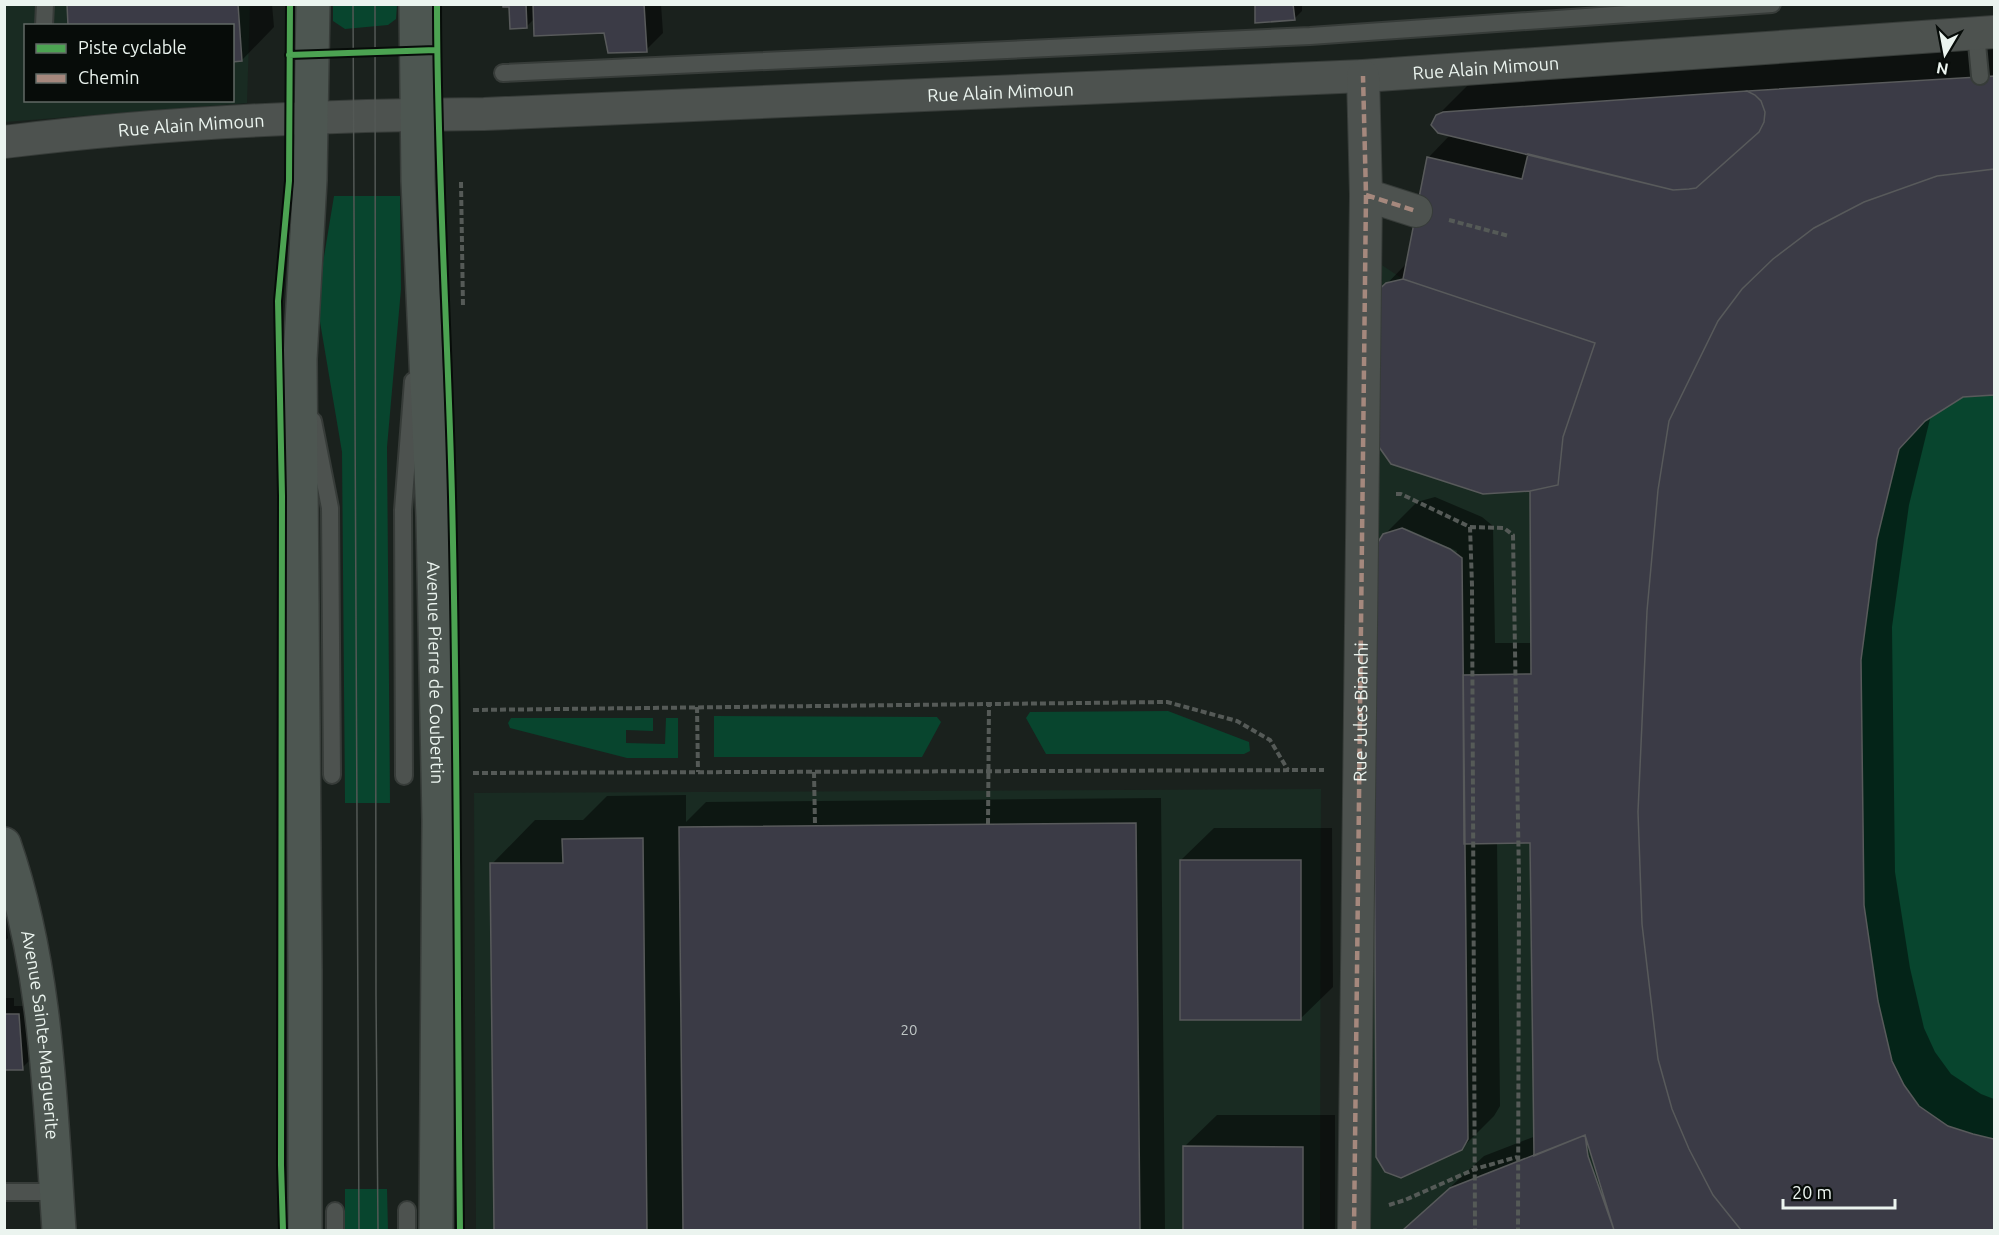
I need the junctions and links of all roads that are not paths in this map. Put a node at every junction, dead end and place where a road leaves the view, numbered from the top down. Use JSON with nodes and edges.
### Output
{"nodes":[{"id":1,"x":45,"y":4,"type":"edge"},
{"id":2,"x":313,"y":4,"type":"edge"},
{"id":3,"x":416,"y":4,"type":"edge"},
{"id":4,"x":1772,"y":4,"type":"edge"},
{"id":5,"x":44,"y":24,"type":"edge"},
{"id":6,"x":1985,"y":33,"type":"edge"},
{"id":7,"x":503,"y":73,"type":"dead end"},
{"id":8,"x":1363,"y":76,"type":"junction"},
{"id":9,"x":1980,"y":76,"type":"dead end"},
{"id":10,"x":417,"y":114,"type":"junction"},
{"id":11,"x":311,"y":117,"type":"junction"},
{"id":12,"x":4,"y":142,"type":"edge"},
{"id":13,"x":1366,"y":195,"type":"junction"},
{"id":14,"x":1416,"y":211,"type":"road end"},
{"id":15,"x":422,"y":270,"type":"junction"},
{"id":16,"x":300,"y":359,"type":"junction"},
{"id":17,"x":332,"y":775,"type":"dead end"},
{"id":18,"x":404,"y":776,"type":"dead end"},
{"id":19,"x":4,"y":844,"type":"edge"},
{"id":20,"x":4,"y":1192,"type":"edge"},
{"id":21,"x":56,"y":1192,"type":"junction"},
{"id":22,"x":407,"y":1210,"type":"dead end"},
{"id":23,"x":335,"y":1211,"type":"dead end"},
{"id":24,"x":1354,"y":1223,"type":"edge"},
{"id":25,"x":59,"y":1230,"type":"edge"},
{"id":26,"x":305,"y":1230,"type":"edge"},
{"id":27,"x":335,"y":1230,"type":"edge"},
{"id":28,"x":407,"y":1230,"type":"edge"},
{"id":29,"x":436,"y":1230,"type":"edge"}],
"edges":[{"from":1,"to":5,"type":"lane"},
{"from":2,"to":11,"type":"main road"},
{"from":3,"to":10,"type":"main road","name":"Avenue Pierre de Coubertin"},
{"from":4,"to":7,"type":"lane"},
{"from":6,"to":8,"type":"street","name":"Rue Alain Mimoun"},
{"from":6,"to":9,"type":"lane"},
{"from":8,"to":10,"type":"street","name":"Rue Alain Mimoun"},
{"from":8,"to":13,"type":"street","name":"Rue Jules Bianchi"},
{"from":10,"to":11,"type":"street","name":"Rue Alain Mimoun"},
{"from":10,"to":15,"type":"main road","name":"Avenue Pierre de Coubertin"},
{"from":11,"to":12,"type":"street","name":"Rue Alain Mimoun"},
{"from":11,"to":16,"type":"main road"},
{"from":13,"to":14,"type":"street"},
{"from":13,"to":24,"type":"street","name":"Rue Jules Bianchi"},
{"from":15,"to":18,"type":"lane"},
{"from":15,"to":29,"type":"main road","name":"Avenue Pierre de Coubertin"},
{"from":16,"to":17,"type":"lane"},
{"from":16,"to":26,"type":"main road"},
{"from":19,"to":21,"type":"main road","name":"Avenue Sainte-Marguerite"},
{"from":20,"to":21,"type":"lane"},
{"from":21,"to":25,"type":"main road","name":"Avenue Sainte-Marguerite"},
{"from":22,"to":28,"type":"lane"},
{"from":23,"to":27,"type":"lane"}]}
